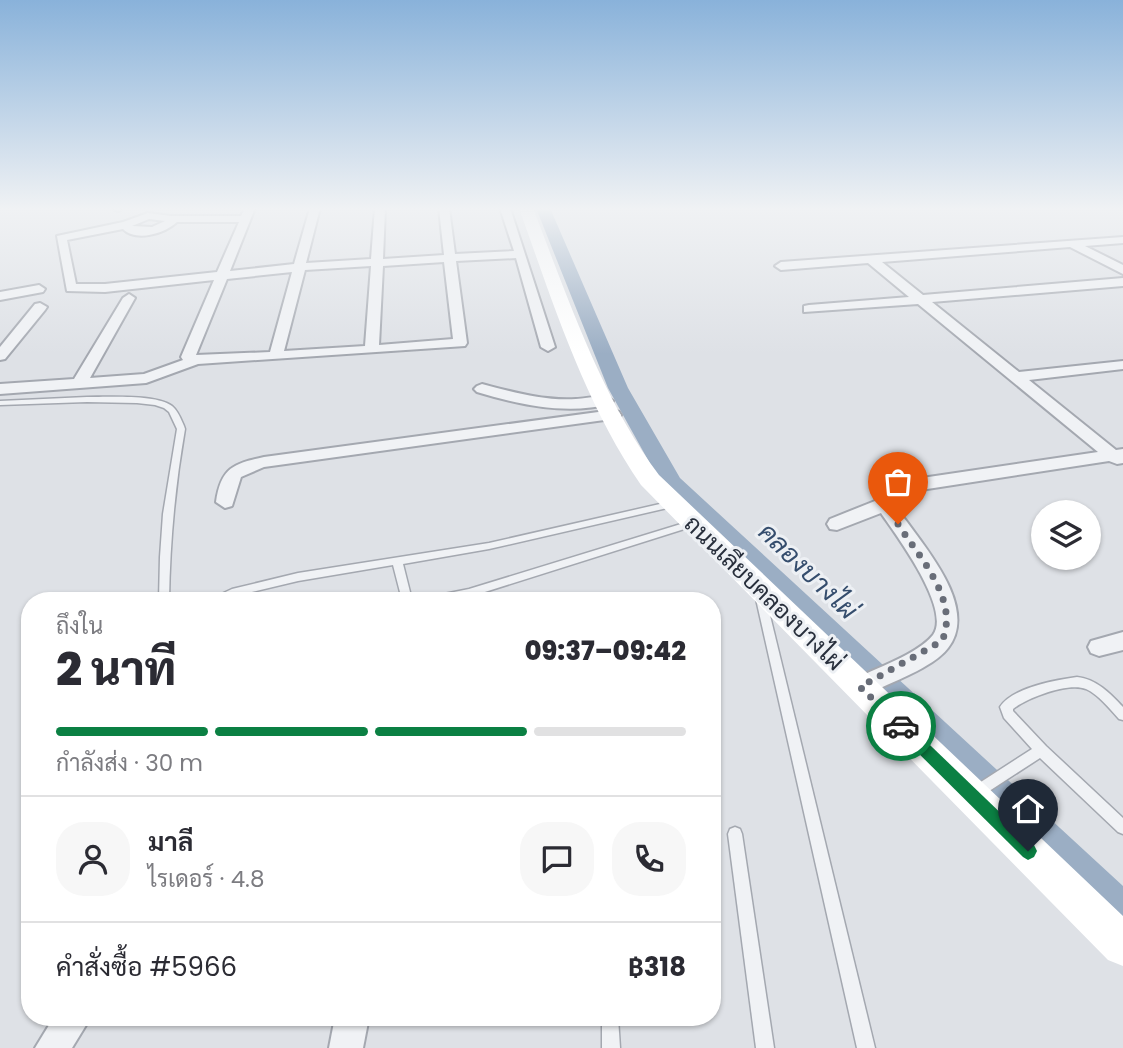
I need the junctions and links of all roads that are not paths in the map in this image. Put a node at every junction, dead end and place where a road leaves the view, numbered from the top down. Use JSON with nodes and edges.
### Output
{"nodes":[{"id":1,"x":65,"y":257,"type":"edge"},
{"id":2,"x":230,"y":257,"type":"edge"},
{"id":3,"x":303,"y":257,"type":"edge"},
{"id":4,"x":377,"y":257,"type":"edge"},
{"id":5,"x":479,"y":257,"type":"edge"},
{"id":6,"x":522,"y":257,"type":"edge"},
{"id":7,"x":544,"y":257,"type":"edge"},
{"id":8,"x":911,"y":257,"type":"edge"},
{"id":9,"x":1098,"y":257,"type":"edge"},
{"id":10,"x":449,"y":259,"type":"junction"},
{"id":11,"x":872,"y":260,"type":"junction"},
{"id":12,"x":377,"y":263,"type":"junction"},
{"id":13,"x":780,"y":266,"type":"dead end"},
{"id":14,"x":301,"y":267,"type":"junction"},
{"id":15,"x":1123,"y":270,"type":"edge"},
{"id":16,"x":223,"y":273,"type":"junction"},
{"id":17,"x":1123,"y":282,"type":"edge"},
{"id":18,"x":39,"y":289,"type":"dead end"},
{"id":19,"x":0,"y":296,"type":"edge"},
{"id":20,"x":129,"y":298,"type":"dead end"},
{"id":21,"x":917,"y":298,"type":"junction"},
{"id":22,"x":40,"y":307,"type":"dead end"},
{"id":23,"x":809,"y":309,"type":"dead end"},
{"id":24,"x":548,"y":347,"type":"dead end"},
{"id":25,"x":372,"y":350,"type":"junction"},
{"id":26,"x":0,"y":356,"type":"edge"},
{"id":27,"x":276,"y":356,"type":"junction"},
{"id":28,"x":196,"y":360,"type":"junction"},
{"id":29,"x":1123,"y":365,"type":"edge"},
{"id":30,"x":1013,"y":377,"type":"junction"},
{"id":31,"x":79,"y":383,"type":"junction"},
{"id":32,"x":0,"y":389,"type":"edge"},
{"id":33,"x":482,"y":389,"type":"dead end"},
{"id":34,"x":0,"y":403,"type":"edge"},
{"id":35,"x":609,"y":408,"type":"junction"},
{"id":36,"x":1119,"y":458,"type":"edge"},
{"id":37,"x":225,"y":502,"type":"dead end"},
{"id":38,"x":885,"y":504,"type":"junction"},
{"id":39,"x":684,"y":514,"type":"junction"},
{"id":40,"x":837,"y":524,"type":"dead end"},
{"id":41,"x":397,"y":561,"type":"junction"},
{"id":42,"x":758,"y":585,"type":"junction"},
{"id":43,"x":164,"y":592,"type":"edge"},
{"id":44,"x":236,"y":592,"type":"edge"},
{"id":45,"x":405,"y":592,"type":"edge"},
{"id":46,"x":472,"y":592,"type":"edge"},
{"id":47,"x":1123,"y":641,"type":"edge"},
{"id":48,"x":1099,"y":647,"type":"dead end"},
{"id":49,"x":866,"y":683,"type":"junction"},
{"id":50,"x":1123,"y":715,"type":"edge"},
{"id":51,"x":1036,"y":753,"type":"junction"},
{"id":52,"x":977,"y":792,"type":"junction"},
{"id":53,"x":1123,"y":827,"type":"edge"},
{"id":54,"x":736,"y":834,"type":"dead end"},
{"id":55,"x":1123,"y":945,"type":"edge"},
{"id":56,"x":68,"y":1026,"type":"edge"},
{"id":57,"x":350,"y":1026,"type":"edge"},
{"id":58,"x":610,"y":1026,"type":"edge"},
{"id":59,"x":52,"y":1048,"type":"edge"},
{"id":60,"x":346,"y":1048,"type":"edge"},
{"id":61,"x":611,"y":1048,"type":"edge"},
{"id":62,"x":765,"y":1048,"type":"edge"},
{"id":63,"x":866,"y":1048,"type":"edge"}],
"edges":[{"from":1,"to":16,"type":"street"},
{"from":2,"to":16,"type":"street"},
{"from":3,"to":14,"type":"street"},
{"from":4,"to":12,"type":"street"},
{"from":5,"to":10,"type":"street"},
{"from":6,"to":24,"type":"street"},
{"from":7,"to":35,"type":"street","name":"ถนนเลียบคลองบางไผ่"},
{"from":8,"to":11,"type":"street"},
{"from":9,"to":15,"type":"street"},
{"from":10,"to":12,"type":"street"},
{"from":10,"to":25,"type":"street"},
{"from":11,"to":13,"type":"street"},
{"from":11,"to":21,"type":"street"},
{"from":12,"to":14,"type":"street"},
{"from":12,"to":25,"type":"street"},
{"from":14,"to":16,"type":"street"},
{"from":14,"to":27,"type":"street"},
{"from":16,"to":28,"type":"street"},
{"from":17,"to":21,"type":"street"},
{"from":18,"to":19,"type":"street"},
{"from":20,"to":31,"type":"street"},
{"from":21,"to":23,"type":"street"},
{"from":21,"to":30,"type":"street"},
{"from":22,"to":26,"type":"street"},
{"from":25,"to":27,"type":"street"},
{"from":27,"to":28,"type":"street"},
{"from":28,"to":31,"type":"street"},
{"from":29,"to":30,"type":"street"},
{"from":30,"to":36,"type":"street"},
{"from":31,"to":32,"type":"street"},
{"from":33,"to":35,"type":"street"},
{"from":34,"to":43,"type":"lane"},
{"from":35,"to":37,"type":"street"},
{"from":35,"to":39,"type":"street","name":"ถนนเลียบคลองบางไผ่"},
{"from":36,"to":38,"type":"street"},
{"from":38,"to":40,"type":"street"},
{"from":38,"to":49,"type":"street"},
{"from":39,"to":41,"type":"lane"},
{"from":39,"to":42,"type":"street","name":"ถนนเลียบคลองบางไผ่"},
{"from":39,"to":46,"type":"lane"},
{"from":41,"to":44,"type":"lane"},
{"from":41,"to":45,"type":"lane"},
{"from":42,"to":49,"type":"street","name":"ถนนเลียบคลองบางไผ่"},
{"from":42,"to":63,"type":"lane"},
{"from":47,"to":48,"type":"street"},
{"from":49,"to":52,"type":"street","name":"ถนนเลียบคลองบางไผ่"},
{"from":50,"to":51,"type":"lane"},
{"from":51,"to":52,"type":"lane"},
{"from":51,"to":53,"type":"lane"},
{"from":52,"to":55,"type":"street","name":"ถนนเลียบคลองบางไผ่"},
{"from":54,"to":62,"type":"lane"},
{"from":56,"to":59,"type":"street"},
{"from":57,"to":60,"type":"street"},
{"from":58,"to":61,"type":"lane"}]}
